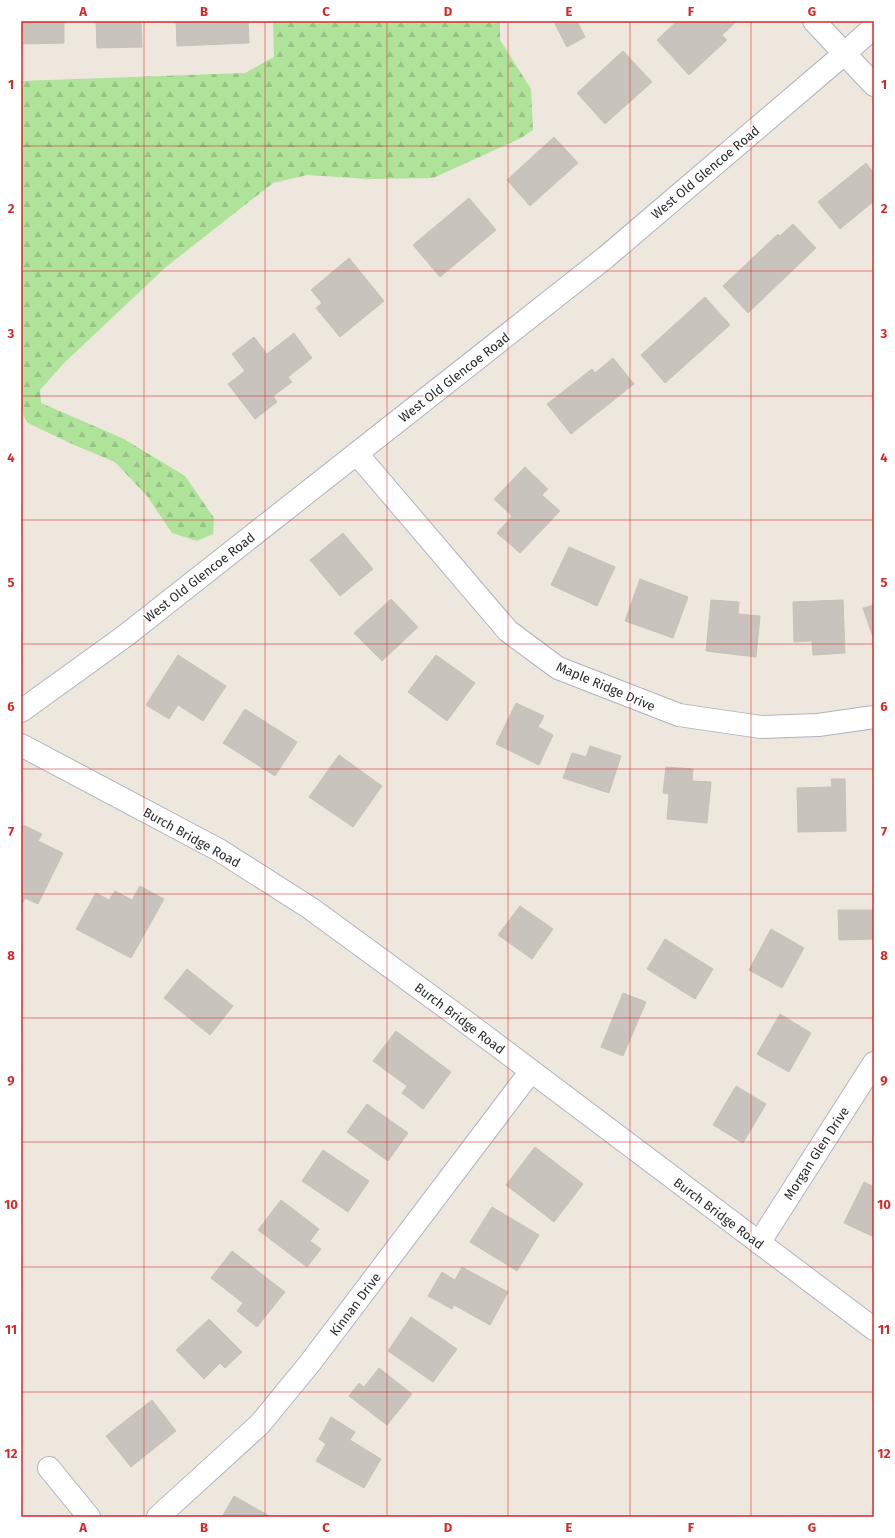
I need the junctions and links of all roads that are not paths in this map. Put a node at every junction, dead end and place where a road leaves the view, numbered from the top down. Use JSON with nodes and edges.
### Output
{"nodes":[{"id":1,"x":814,"y":21,"type":"edge"},
{"id":2,"x":874,"y":27,"type":"edge"},
{"id":3,"x":844,"y":54,"type":"junction"},
{"id":4,"x":874,"y":85,"type":"edge"},
{"id":5,"x":356,"y":454,"type":"junction"},
{"id":6,"x":21,"y":711,"type":"edge"},
{"id":7,"x":874,"y":717,"type":"edge"},
{"id":8,"x":21,"y":745,"type":"edge"},
{"id":9,"x":874,"y":1063,"type":"edge"},
{"id":10,"x":531,"y":1071,"type":"junction"},
{"id":11,"x":759,"y":1242,"type":"junction"},
{"id":12,"x":874,"y":1329,"type":"edge"},
{"id":13,"x":49,"y":1468,"type":"dead end"},
{"id":14,"x":89,"y":1517,"type":"edge"},
{"id":15,"x":158,"y":1517,"type":"edge"}],
"edges":[{"from":1,"to":3,"type":"street"},
{"from":2,"to":3,"type":"street","name":"West Old Glencoe Road"},
{"from":3,"to":4,"type":"street"},
{"from":3,"to":5,"type":"street","name":"West Old Glencoe Road"},
{"from":5,"to":6,"type":"street","name":"West Old Glencoe Road"},
{"from":5,"to":7,"type":"street","name":"Maple Ridge Drive"},
{"from":8,"to":10,"type":"street","name":"Burch Bridge Road"},
{"from":9,"to":11,"type":"street","name":"Morgan Glen Drive"},
{"from":10,"to":11,"type":"street","name":"Burch Bridge Road"},
{"from":10,"to":15,"type":"street","name":"Kinnan Drive"},
{"from":11,"to":12,"type":"street","name":"Burch Bridge Road"},
{"from":13,"to":14,"type":"street"}]}
